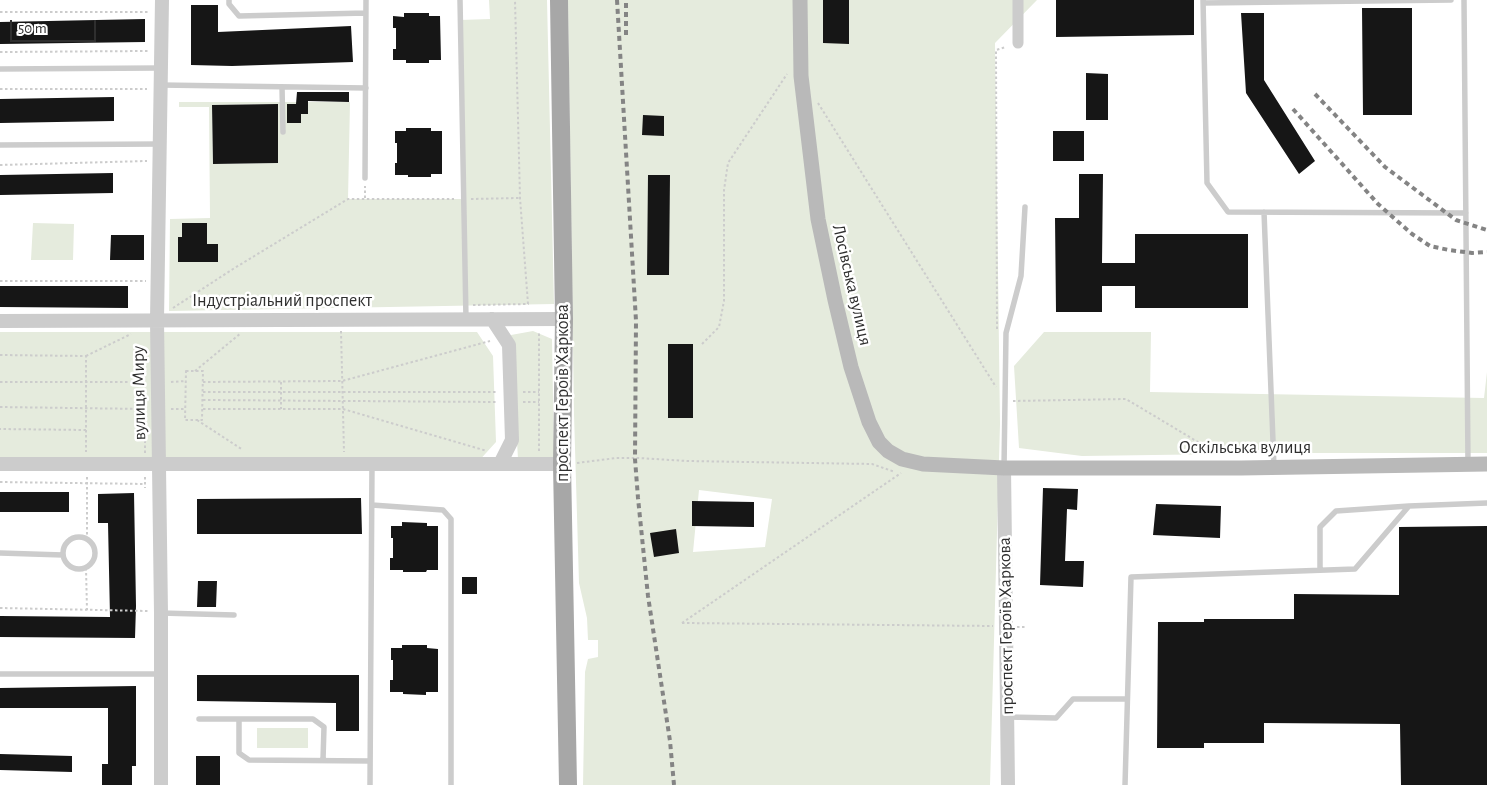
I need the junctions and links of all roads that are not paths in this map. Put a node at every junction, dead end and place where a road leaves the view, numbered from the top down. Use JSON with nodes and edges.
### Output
{"nodes":[{"id":1,"x":162,"y":0,"type":"edge"},
{"id":2,"x":229,"y":0,"type":"edge"},
{"id":3,"x":366,"y":0,"type":"edge"},
{"id":4,"x":460,"y":0,"type":"edge"},
{"id":5,"x":559,"y":0,"type":"edge"},
{"id":6,"x":800,"y":0,"type":"edge"},
{"id":7,"x":1018,"y":0,"type":"edge"},
{"id":8,"x":1451,"y":0,"type":"edge"},
{"id":9,"x":1464,"y":0,"type":"edge"},
{"id":10,"x":1203,"y":1,"type":"edge"},
{"id":11,"x":366,"y":13,"type":"junction"},
{"id":12,"x":1018,"y":43,"type":"road end"},
{"id":13,"x":160,"y":68,"type":"junction"},
{"id":14,"x":0,"y":69,"type":"edge"},
{"id":15,"x":154,"y":87,"type":"junction"},
{"id":16,"x":282,"y":87,"type":"junction"},
{"id":17,"x":366,"y":88,"type":"junction"},
{"id":18,"x":283,"y":132,"type":"dead end"},
{"id":19,"x":160,"y":144,"type":"junction"},
{"id":20,"x":0,"y":145,"type":"edge"},
{"id":21,"x":365,"y":178,"type":"road end"},
{"id":22,"x":1025,"y":207,"type":"dead end"},
{"id":23,"x":1264,"y":212,"type":"junction"},
{"id":24,"x":1466,"y":214,"type":"junction"},
{"id":25,"x":466,"y":312,"type":"junction"},
{"id":26,"x":564,"y":318,"type":"junction"},
{"id":27,"x":492,"y":319,"type":"junction"},
{"id":28,"x":157,"y":320,"type":"junction"},
{"id":29,"x":0,"y":321,"type":"edge"},
{"id":30,"x":502,"y":460,"type":"junction"},
{"id":31,"x":0,"y":464,"type":"edge"},
{"id":32,"x":159,"y":464,"type":"junction"},
{"id":33,"x":372,"y":464,"type":"junction"},
{"id":34,"x":562,"y":464,"type":"junction"},
{"id":35,"x":1487,"y":464,"type":"edge"},
{"id":36,"x":1468,"y":465,"type":"junction"},
{"id":37,"x":1274,"y":467,"type":"junction"},
{"id":38,"x":1004,"y":468,"type":"junction"},
{"id":39,"x":1487,"y":503,"type":"edge"},
{"id":40,"x":372,"y":506,"type":"junction"},
{"id":41,"x":1408,"y":506,"type":"junction"},
{"id":42,"x":0,"y":553,"type":"edge"},
{"id":43,"x":63,"y":555,"type":"junction"},
{"id":44,"x":1320,"y":570,"type":"junction"},
{"id":45,"x":154,"y":612,"type":"junction"},
{"id":46,"x":234,"y":615,"type":"dead end"},
{"id":47,"x":0,"y":674,"type":"edge"},
{"id":48,"x":161,"y":674,"type":"junction"},
{"id":49,"x":1127,"y":699,"type":"junction"},
{"id":50,"x":1007,"y":716,"type":"junction"},
{"id":51,"x":199,"y":719,"type":"dead end"},
{"id":52,"x":239,"y":719,"type":"junction"},
{"id":53,"x":323,"y":760,"type":"junction"},
{"id":54,"x":370,"y":761,"type":"junction"},
{"id":55,"x":161,"y":785,"type":"edge"},
{"id":56,"x":370,"y":785,"type":"edge"},
{"id":57,"x":451,"y":785,"type":"edge"},
{"id":58,"x":568,"y":785,"type":"edge"},
{"id":59,"x":1008,"y":785,"type":"edge"},
{"id":60,"x":1125,"y":785,"type":"edge"}],
"edges":[{"from":1,"to":13,"type":"street","name":"вулиця Миру"},
{"from":2,"to":11,"type":"lane"},
{"from":3,"to":11,"type":"lane"},
{"from":4,"to":25,"type":"lane"},
{"from":5,"to":26,"type":"main road","name":"проспект Героїв Харкова"},
{"from":6,"to":38,"type":"main road","name":"Лосівська вулиця"},
{"from":7,"to":12,"type":"street"},
{"from":8,"to":10,"type":"lane"},
{"from":9,"to":24,"type":"lane"},
{"from":10,"to":23,"type":"lane"},
{"from":11,"to":17,"type":"lane"},
{"from":13,"to":14,"type":"lane"},
{"from":13,"to":15,"type":"street","name":"вулиця Миру"},
{"from":15,"to":16,"type":"lane"},
{"from":15,"to":19,"type":"street","name":"вулиця Миру"},
{"from":16,"to":17,"type":"lane"},
{"from":16,"to":18,"type":"lane"},
{"from":17,"to":21,"type":"lane"},
{"from":19,"to":20,"type":"lane"},
{"from":19,"to":28,"type":"street","name":"вулиця Миру"},
{"from":22,"to":38,"type":"lane"},
{"from":23,"to":24,"type":"lane"},
{"from":23,"to":37,"type":"lane"},
{"from":24,"to":36,"type":"lane"},
{"from":25,"to":27,"type":"street","name":"Індустріальний проспект"},
{"from":25,"to":28,"type":"street","name":"Індустріальний проспект"},
{"from":26,"to":27,"type":"street","name":"Індустріальний проспект"},
{"from":26,"to":34,"type":"main road","name":"проспект Героїв Харкова"},
{"from":27,"to":30,"type":"street"},
{"from":28,"to":29,"type":"street","name":"Індустріальний проспект"},
{"from":28,"to":32,"type":"street","name":"вулиця Миру"},
{"from":30,"to":33,"type":"street"},
{"from":30,"to":34,"type":"street"},
{"from":31,"to":32,"type":"street"},
{"from":32,"to":33,"type":"street"},
{"from":32,"to":45,"type":"street","name":"вулиця Миру"},
{"from":33,"to":40,"type":"lane"},
{"from":34,"to":58,"type":"main road","name":"проспект Героїв Харкова"},
{"from":35,"to":36,"type":"main road","name":"Оскільська вулиця"},
{"from":36,"to":37,"type":"main road","name":"Оскільська вулиця"},
{"from":37,"to":38,"type":"main road","name":"Оскільська вулиця"},
{"from":38,"to":50,"type":"street","name":"проспект Героїв Харкова"},
{"from":39,"to":41,"type":"lane"},
{"from":40,"to":54,"type":"lane"},
{"from":40,"to":57,"type":"lane"},
{"from":41,"to":44,"type":"lane"},
{"from":41,"to":44,"type":"lane"},
{"from":42,"to":43,"type":"lane"},
{"from":43,"to":43,"type":"lane"},
{"from":44,"to":49,"type":"lane"},
{"from":45,"to":46,"type":"lane"},
{"from":45,"to":48,"type":"street","name":"вулиця Миру"},
{"from":47,"to":48,"type":"lane"},
{"from":48,"to":55,"type":"street","name":"вулиця Миру"},
{"from":49,"to":50,"type":"lane"},
{"from":49,"to":60,"type":"lane"},
{"from":50,"to":59,"type":"street","name":"проспект Героїв Харкова"},
{"from":51,"to":52,"type":"lane"},
{"from":52,"to":53,"type":"lane"},
{"from":52,"to":53,"type":"lane"},
{"from":53,"to":54,"type":"lane"},
{"from":54,"to":56,"type":"lane"}]}
